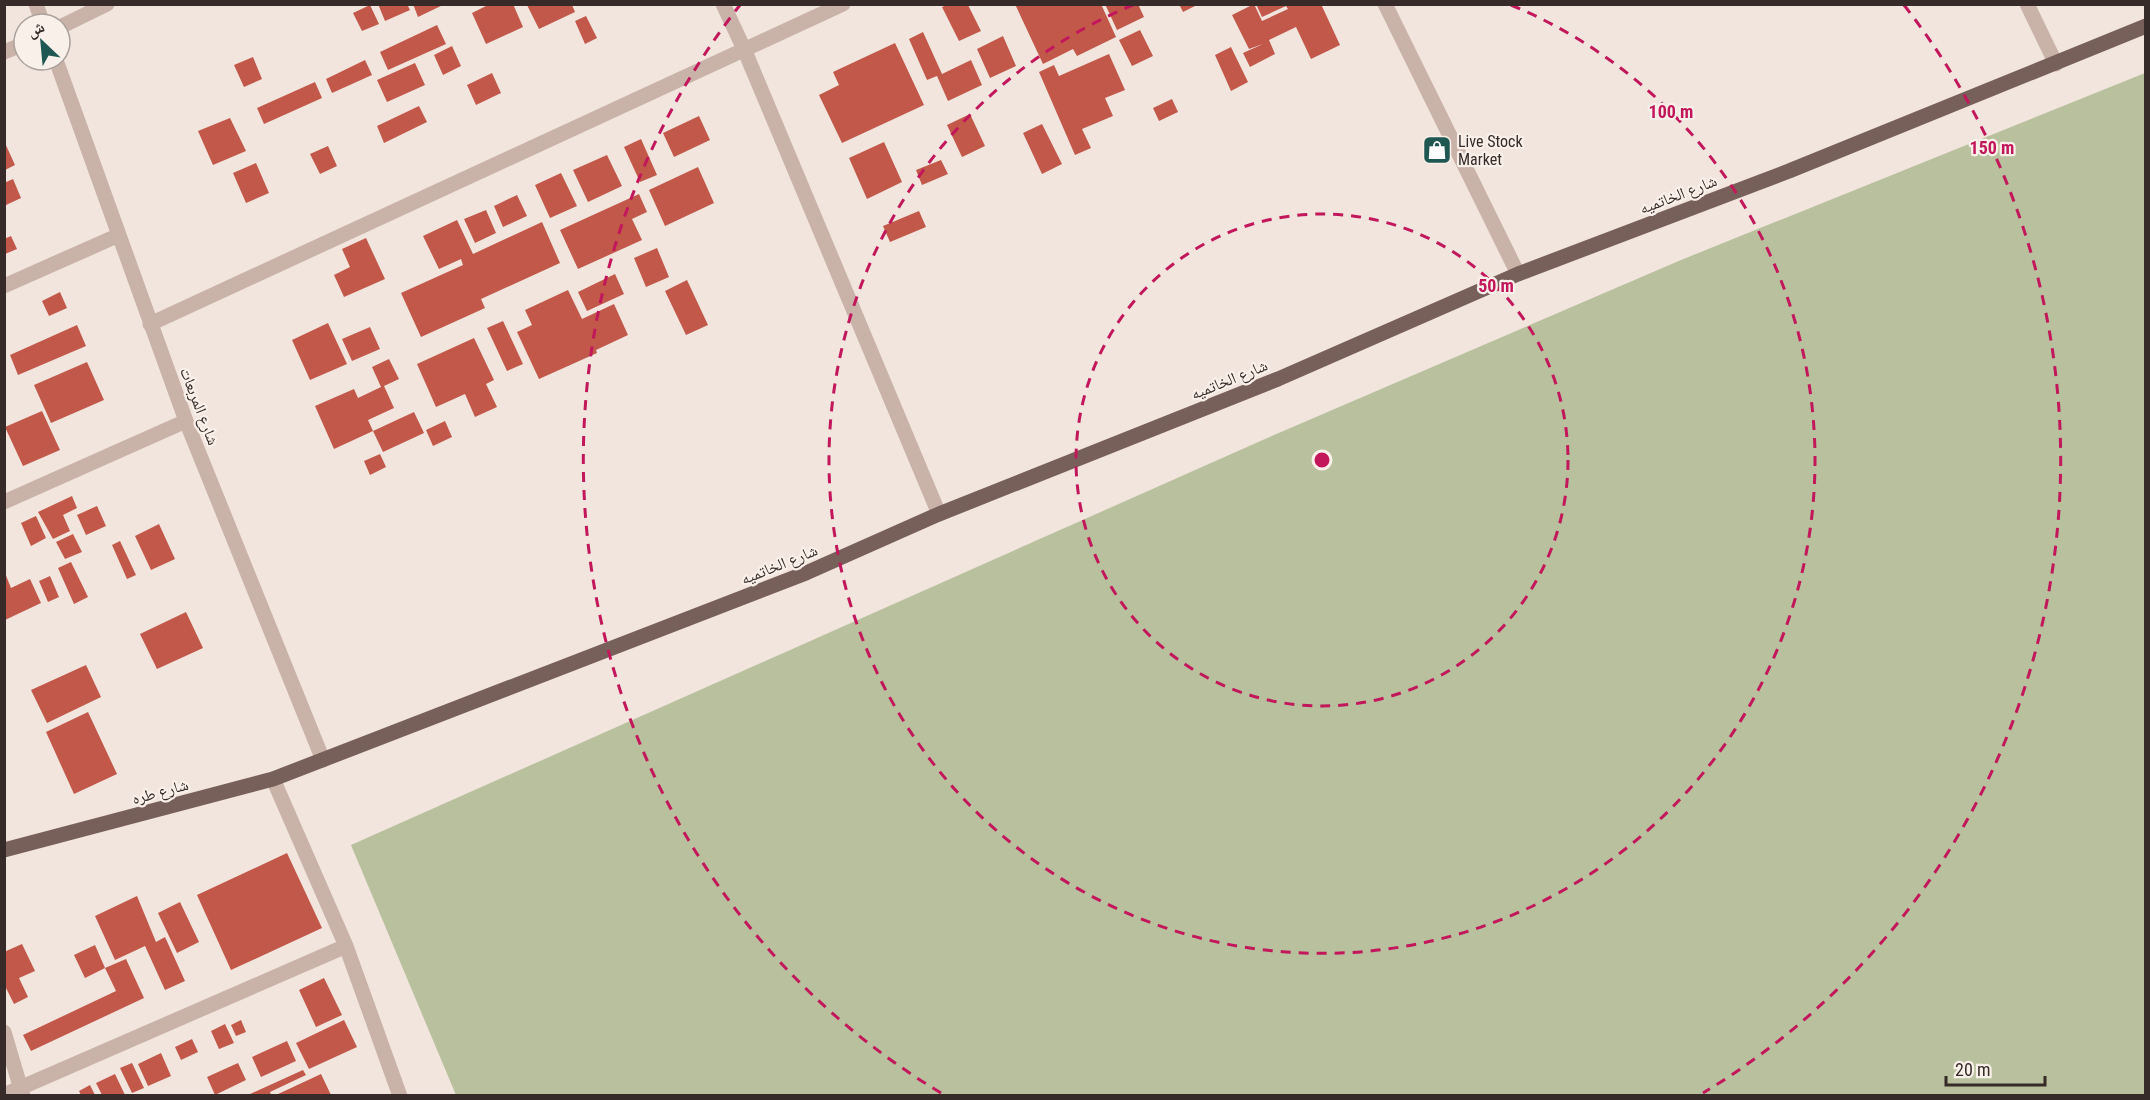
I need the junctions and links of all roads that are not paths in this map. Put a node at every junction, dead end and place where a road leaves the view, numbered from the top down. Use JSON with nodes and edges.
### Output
{"nodes":[{"id":1,"x":107,"y":4,"type":"edge"},
{"id":2,"x":723,"y":4,"type":"edge"},
{"id":3,"x":843,"y":4,"type":"edge"},
{"id":4,"x":1385,"y":4,"type":"edge"},
{"id":5,"x":2027,"y":4,"type":"edge"},
{"id":6,"x":72,"y":21,"type":"edge"},
{"id":7,"x":2145,"y":26,"type":"edge"},
{"id":8,"x":744,"y":49,"type":"junction"},
{"id":9,"x":2056,"y":64,"type":"junction"},
{"id":10,"x":60,"y":72,"type":"edge"},
{"id":11,"x":119,"y":235,"type":"junction"},
{"id":12,"x":1518,"y":274,"type":"junction"},
{"id":13,"x":4,"y":286,"type":"edge"},
{"id":14,"x":150,"y":324,"type":"junction"},
{"id":15,"x":186,"y":421,"type":"junction"},
{"id":16,"x":4,"y":502,"type":"edge"},
{"id":17,"x":939,"y":514,"type":"junction"},
{"id":18,"x":322,"y":760,"type":"junction"},
{"id":19,"x":273,"y":779,"type":"junction"},
{"id":20,"x":4,"y":850,"type":"edge"},
{"id":21,"x":346,"y":946,"type":"junction"},
{"id":22,"x":4,"y":1032,"type":"edge"},
{"id":23,"x":22,"y":1092,"type":"edge"},
{"id":24,"x":4,"y":1095,"type":"edge"},
{"id":25,"x":400,"y":1095,"type":"edge"}],
"edges":[{"from":1,"to":6,"type":"street"},
{"from":2,"to":8,"type":"street"},
{"from":3,"to":8,"type":"street"},
{"from":4,"to":12,"type":"street"},
{"from":5,"to":9,"type":"street"},
{"from":7,"to":9,"type":"main road","name":"شارع الخاتميه"},
{"from":8,"to":14,"type":"street"},
{"from":8,"to":17,"type":"street"},
{"from":9,"to":12,"type":"main road","name":"شارع الخاتميه"},
{"from":10,"to":11,"type":"street","name":"شارع المربعات"},
{"from":11,"to":13,"type":"street"},
{"from":11,"to":14,"type":"street","name":"شارع المربعات"},
{"from":12,"to":17,"type":"main road","name":"شارع الخاتميه"},
{"from":14,"to":15,"type":"street","name":"شارع المربعات"},
{"from":15,"to":16,"type":"street"},
{"from":15,"to":18,"type":"street","name":"شارع المربعات"},
{"from":17,"to":18,"type":"main road","name":"شارع الخاتميه"},
{"from":18,"to":19,"type":"main road","name":"شارع طره"},
{"from":19,"to":20,"type":"main road","name":"شارع طره"},
{"from":19,"to":21,"type":"street"},
{"from":21,"to":23,"type":"street"},
{"from":21,"to":25,"type":"street"},
{"from":22,"to":23,"type":"street"},
{"from":23,"to":24,"type":"street"}]}
